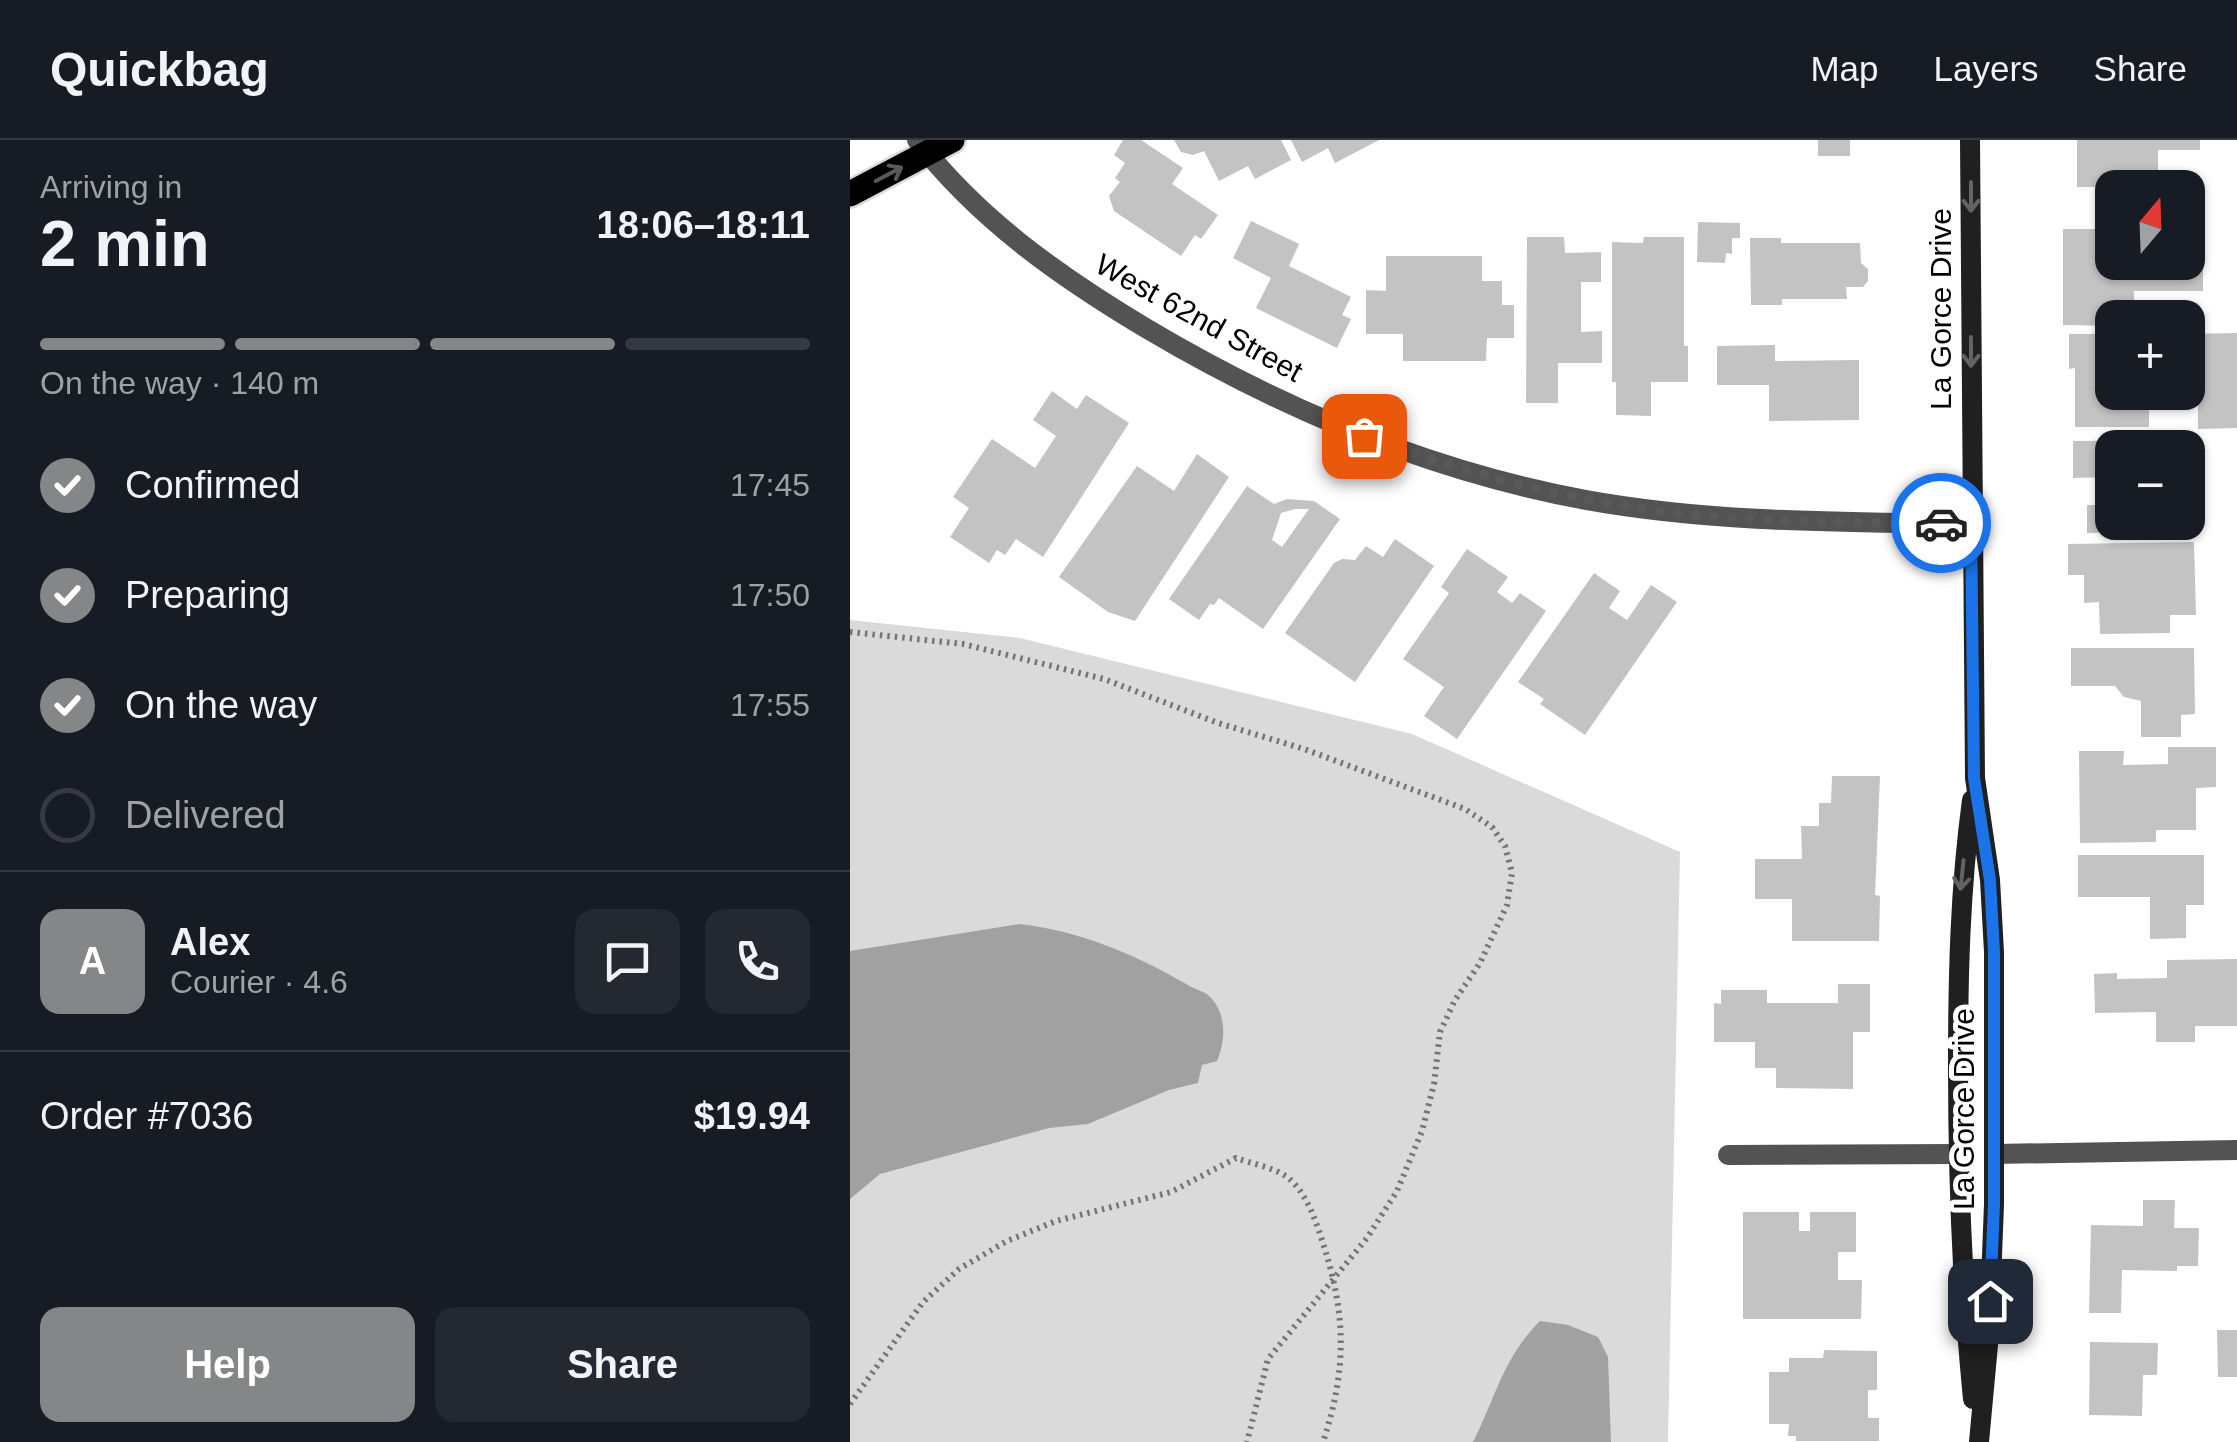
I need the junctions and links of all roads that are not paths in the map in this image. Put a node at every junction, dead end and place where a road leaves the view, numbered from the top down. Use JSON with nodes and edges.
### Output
{"nodes":[{"id":1,"x":952,"y":140,"type":"edge"},
{"id":2,"x":1970,"y":140,"type":"edge"},
{"id":3,"x":922,"y":147,"type":"edge"},
{"id":4,"x":850,"y":194,"type":"edge"},
{"id":5,"x":1971,"y":524,"type":"junction"},
{"id":6,"x":1974,"y":778,"type":"junction"},
{"id":7,"x":2237,"y":1150,"type":"edge"},
{"id":8,"x":1728,"y":1154,"type":"dead end"},
{"id":9,"x":1958,"y":1154,"type":"junction"},
{"id":10,"x":1994,"y":1154,"type":"junction"},
{"id":11,"x":1978,"y":1442,"type":"edge"}],
"edges":[{"from":1,"to":3,"type":"main road"},
{"from":2,"to":5,"type":"main road","name":"La Gorce Drive","one_way":true},
{"from":4,"to":3,"type":"main road","one_way":true},
{"from":3,"to":5,"type":"street","name":"West 62nd Street"},
{"from":5,"to":6,"type":"main road","name":"La Gorce Drive"},
{"from":6,"to":9,"type":"main road","name":"La Gorce Drive","one_way":true},
{"from":6,"to":10,"type":"main road","name":"La Gorce Drive"},
{"from":7,"to":10,"type":"street"},
{"from":8,"to":9,"type":"street"},
{"from":9,"to":11,"type":"main road","name":"La Gorce Drive"},
{"from":10,"to":11,"type":"main road","name":"La Gorce Drive"}]}
